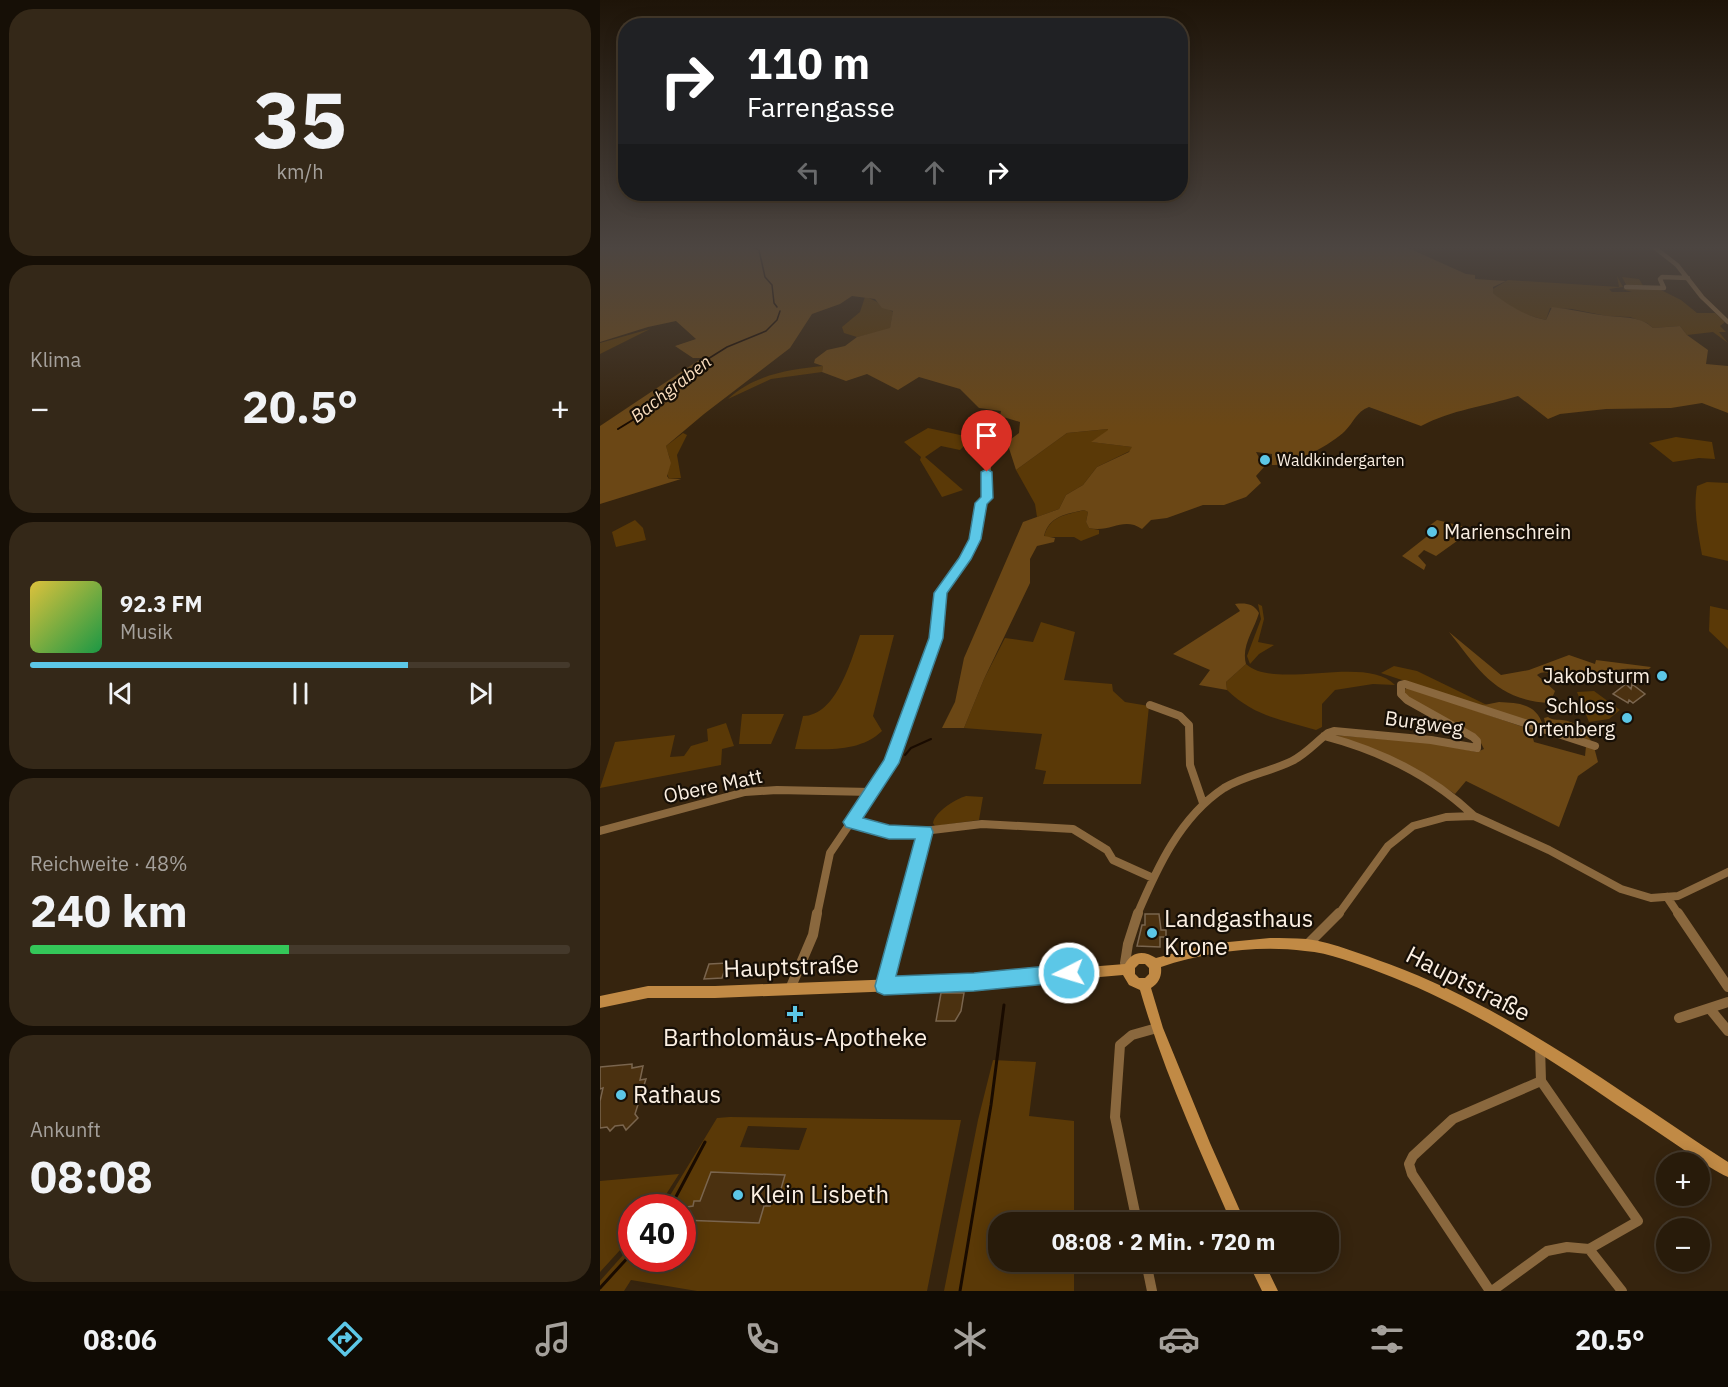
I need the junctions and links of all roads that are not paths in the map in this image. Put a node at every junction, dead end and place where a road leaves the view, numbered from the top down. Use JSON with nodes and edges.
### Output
{"nodes":[{"id":1,"x":1713,"y":307,"type":"edge"},
{"id":2,"x":1728,"y":322,"type":"edge"},
{"id":3,"x":982,"y":443,"type":"dead end"},
{"id":4,"x":1150,"y":705,"type":"dead end"},
{"id":5,"x":1324,"y":736,"type":"junction"},
{"id":6,"x":1596,"y":746,"type":"dead end"},
{"id":7,"x":871,"y":792,"type":"junction"},
{"id":8,"x":1203,"y":803,"type":"junction"},
{"id":9,"x":1474,"y":816,"type":"junction"},
{"id":10,"x":851,"y":822,"type":"junction"},
{"id":11,"x":600,"y":831,"type":"edge"},
{"id":12,"x":925,"y":832,"type":"junction"},
{"id":13,"x":1728,"y":872,"type":"edge"},
{"id":14,"x":1153,"y":878,"type":"junction"},
{"id":15,"x":1666,"y":897,"type":"junction"},
{"id":16,"x":1307,"y":945,"type":"junction"},
{"id":17,"x":1154,"y":964,"type":"junction"},
{"id":18,"x":1129,"y":968,"type":"junction"},
{"id":19,"x":1144,"y":984,"type":"junction"},
{"id":20,"x":884,"y":986,"type":"junction"},
{"id":21,"x":1728,"y":987,"type":"edge"},
{"id":22,"x":790,"y":989,"type":"junction"},
{"id":23,"x":600,"y":1002,"type":"edge"},
{"id":24,"x":1728,"y":1002,"type":"edge"},
{"id":25,"x":1710,"y":1009,"type":"junction"},
{"id":26,"x":1679,"y":1018,"type":"dead end"},
{"id":27,"x":1157,"y":1028,"type":"junction"},
{"id":28,"x":1728,"y":1030,"type":"edge"},
{"id":29,"x":1540,"y":1046,"type":"junction"},
{"id":30,"x":1541,"y":1081,"type":"junction"},
{"id":31,"x":1728,"y":1170,"type":"edge"},
{"id":32,"x":1135,"y":1212,"type":"edge"},
{"id":33,"x":1233,"y":1212,"type":"edge"},
{"id":34,"x":1589,"y":1249,"type":"junction"},
{"id":35,"x":1148,"y":1272,"type":"edge"},
{"id":36,"x":1261,"y":1272,"type":"edge"},
{"id":37,"x":1152,"y":1291,"type":"edge"},
{"id":38,"x":1270,"y":1291,"type":"edge"},
{"id":39,"x":1491,"y":1291,"type":"edge"},
{"id":40,"x":1622,"y":1291,"type":"edge"}],
"edges":[{"from":1,"to":2,"type":"street"},
{"from":3,"to":7,"type":"street"},
{"from":4,"to":8,"type":"street"},
{"from":5,"to":6,"type":"street","name":"Burgweg"},
{"from":5,"to":8,"type":"street"},
{"from":5,"to":9,"type":"street"},
{"from":7,"to":10,"type":"street"},
{"from":7,"to":11,"type":"street","name":"Obere Matt"},
{"from":8,"to":14,"type":"street"},
{"from":9,"to":15,"type":"street"},
{"from":9,"to":16,"type":"street"},
{"from":10,"to":12,"type":"street"},
{"from":10,"to":22,"type":"street"},
{"from":12,"to":14,"type":"street"},
{"from":12,"to":20,"type":"street"},
{"from":13,"to":15,"type":"street"},
{"from":14,"to":18,"type":"street"},
{"from":15,"to":21,"type":"street"},
{"from":16,"to":17,"type":"main road","name":"Hauptstraße"},
{"from":16,"to":29,"type":"main road","name":"Hauptstraße"},
{"from":17,"to":18,"type":"main road"},
{"from":17,"to":19,"type":"main road"},
{"from":18,"to":19,"type":"main road"},
{"from":18,"to":20,"type":"main road","name":"Hauptstraße"},
{"from":19,"to":27,"type":"main road"},
{"from":20,"to":22,"type":"main road","name":"Hauptstraße"},
{"from":22,"to":23,"type":"main road","name":"Hauptstraße"},
{"from":24,"to":25,"type":"street"},
{"from":25,"to":26,"type":"street"},
{"from":25,"to":28,"type":"street"},
{"from":27,"to":32,"type":"street"},
{"from":27,"to":33,"type":"main road"},
{"from":29,"to":30,"type":"street"},
{"from":29,"to":31,"type":"main road","name":"Hauptstraße"},
{"from":30,"to":34,"type":"street"},
{"from":30,"to":39,"type":"street"},
{"from":34,"to":39,"type":"street"},
{"from":34,"to":40,"type":"street"},
{"from":35,"to":37,"type":"street"},
{"from":36,"to":38,"type":"main road"}]}
